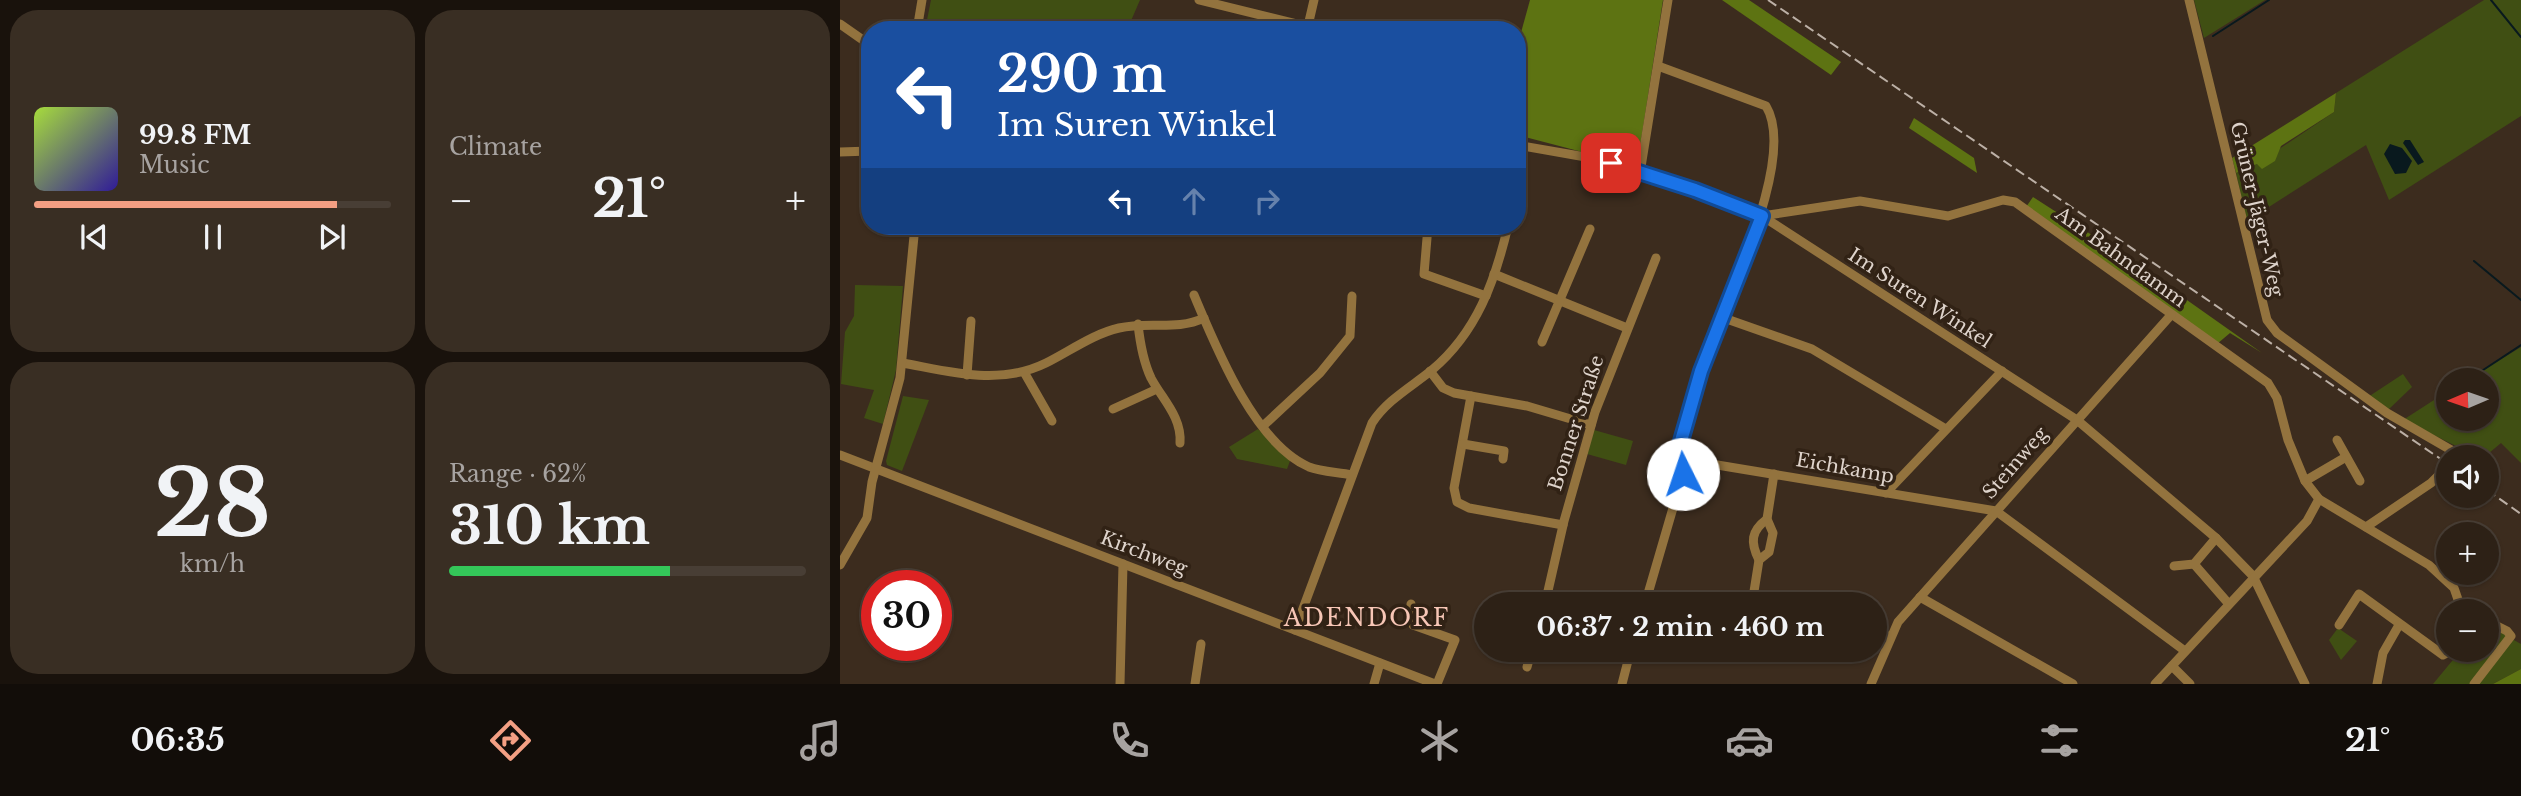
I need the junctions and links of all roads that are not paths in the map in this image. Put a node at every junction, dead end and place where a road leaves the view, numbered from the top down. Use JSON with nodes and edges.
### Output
{"nodes":[{"id":1,"x":922,"y":0,"type":"edge"},
{"id":2,"x":1199,"y":0,"type":"edge"},
{"id":3,"x":1314,"y":0,"type":"edge"},
{"id":4,"x":1668,"y":0,"type":"edge"},
{"id":5,"x":2189,"y":0,"type":"edge"},
{"id":6,"x":918,"y":21,"type":"edge"},
{"id":7,"x":1281,"y":21,"type":"edge"},
{"id":8,"x":1310,"y":21,"type":"edge"},
{"id":9,"x":840,"y":24,"type":"edge"},
{"id":10,"x":861,"y":39,"type":"edge"},
{"id":11,"x":1658,"y":66,"type":"junction"},
{"id":12,"x":1526,"y":146,"type":"edge"},
{"id":13,"x":861,"y":151,"type":"edge"},
{"id":14,"x":840,"y":152,"type":"edge"},
{"id":15,"x":1640,"y":173,"type":"junction"},
{"id":16,"x":1762,"y":216,"type":"junction"},
{"id":17,"x":1590,"y":229,"type":"dead end"},
{"id":18,"x":914,"y":235,"type":"edge"},
{"id":19,"x":1427,"y":235,"type":"edge"},
{"id":20,"x":1505,"y":235,"type":"edge"},
{"id":21,"x":1656,"y":258,"type":"dead end"},
{"id":22,"x":1494,"y":274,"type":"junction"},
{"id":23,"x":1195,"y":295,"type":"dead end"},
{"id":24,"x":1352,"y":296,"type":"dead end"},
{"id":25,"x":1486,"y":296,"type":"junction"},
{"id":26,"x":1560,"y":299,"type":"junction"},
{"id":27,"x":2171,"y":315,"type":"junction"},
{"id":28,"x":1721,"y":317,"type":"junction"},
{"id":29,"x":1204,"y":318,"type":"junction"},
{"id":30,"x":971,"y":321,"type":"dead end"},
{"id":31,"x":1138,"y":324,"type":"junction"},
{"id":32,"x":1627,"y":328,"type":"junction"},
{"id":33,"x":1542,"y":342,"type":"dead end"},
{"id":34,"x":903,"y":363,"type":"junction"},
{"id":35,"x":1430,"y":371,"type":"junction"},
{"id":36,"x":2001,"y":371,"type":"junction"},
{"id":37,"x":1024,"y":373,"type":"junction"},
{"id":38,"x":967,"y":374,"type":"junction"},
{"id":39,"x":1157,"y":389,"type":"junction"},
{"id":40,"x":1471,"y":396,"type":"junction"},
{"id":41,"x":1113,"y":409,"type":"dead end"},
{"id":42,"x":2077,"y":420,"type":"junction"},
{"id":43,"x":1052,"y":421,"type":"dead end"},
{"id":44,"x":1591,"y":425,"type":"junction"},
{"id":45,"x":1263,"y":426,"type":"junction"},
{"id":46,"x":1946,"y":429,"type":"junction"},
{"id":47,"x":2337,"y":440,"type":"dead end"},
{"id":48,"x":1180,"y":443,"type":"dead end"},
{"id":49,"x":1463,"y":444,"type":"junction"},
{"id":50,"x":2442,"y":445,"type":"edge"},
{"id":51,"x":840,"y":455,"type":"edge"},
{"id":52,"x":2346,"y":457,"type":"junction"},
{"id":53,"x":1503,"y":459,"type":"dead end"},
{"id":54,"x":1687,"y":460,"type":"junction"},
{"id":55,"x":876,"y":468,"type":"junction"},
{"id":56,"x":1774,"y":474,"type":"junction"},
{"id":57,"x":1352,"y":475,"type":"junction"},
{"id":58,"x":2436,"y":479,"type":"edge"},
{"id":59,"x":2305,"y":481,"type":"junction"},
{"id":60,"x":2360,"y":481,"type":"dead end"},
{"id":61,"x":1886,"y":493,"type":"junction"},
{"id":62,"x":2319,"y":499,"type":"junction"},
{"id":63,"x":1996,"y":511,"type":"junction"},
{"id":64,"x":1767,"y":519,"type":"junction"},
{"id":65,"x":1563,"y":525,"type":"junction"},
{"id":66,"x":2366,"y":527,"type":"junction"},
{"id":67,"x":2216,"y":538,"type":"junction"},
{"id":68,"x":1759,"y":560,"type":"junction"},
{"id":69,"x":1123,"y":564,"type":"junction"},
{"id":70,"x":2194,"y":564,"type":"junction"},
{"id":71,"x":840,"y":565,"type":"edge"},
{"id":72,"x":2174,"y":566,"type":"dead end"},
{"id":73,"x":2253,"y":576,"type":"junction"},
{"id":74,"x":1548,"y":592,"type":"edge"},
{"id":75,"x":1648,"y":592,"type":"edge"},
{"id":76,"x":1754,"y":592,"type":"edge"},
{"id":77,"x":1920,"y":597,"type":"junction"},
{"id":78,"x":2459,"y":599,"type":"edge"},
{"id":79,"x":2228,"y":603,"type":"junction"},
{"id":80,"x":1411,"y":604,"type":"dead end"},
{"id":81,"x":2339,"y":625,"type":"dead end"},
{"id":82,"x":2399,"y":625,"type":"junction"},
{"id":83,"x":2499,"y":627,"type":"edge"},
{"id":84,"x":1295,"y":630,"type":"junction"},
{"id":85,"x":1889,"y":636,"type":"joint"},
{"id":86,"x":1201,"y":644,"type":"dead end"},
{"id":87,"x":2436,"y":650,"type":"edge"},
{"id":88,"x":2185,"y":651,"type":"junction"},
{"id":89,"x":2499,"y":652,"type":"edge"},
{"id":90,"x":1528,"y":662,"type":"edge"},
{"id":91,"x":1628,"y":662,"type":"edge"},
{"id":92,"x":2491,"y":662,"type":"edge"},
{"id":93,"x":1380,"y":663,"type":"junction"},
{"id":94,"x":2172,"y":666,"type":"junction"},
{"id":95,"x":1527,"y":667,"type":"dead end"},
{"id":96,"x":1120,"y":684,"type":"edge"},
{"id":97,"x":1195,"y":684,"type":"edge"},
{"id":98,"x":1374,"y":684,"type":"edge"},
{"id":99,"x":1436,"y":684,"type":"edge"},
{"id":100,"x":1622,"y":684,"type":"edge"},
{"id":101,"x":1871,"y":684,"type":"edge"},
{"id":102,"x":2073,"y":684,"type":"edge"},
{"id":103,"x":2155,"y":684,"type":"edge"},
{"id":104,"x":2190,"y":684,"type":"edge"},
{"id":105,"x":2305,"y":684,"type":"edge"},
{"id":106,"x":2377,"y":684,"type":"edge"},
{"id":107,"x":2474,"y":684,"type":"edge"}],
"edges":[{"from":1,"to":6,"type":"street"},
{"from":2,"to":7,"type":"street"},
{"from":3,"to":8,"type":"street"},
{"from":4,"to":11,"type":"street"},
{"from":5,"to":50,"type":"street","name":"Grüner-Jäger-Weg"},
{"from":9,"to":10,"type":"street"},
{"from":11,"to":15,"type":"street"},
{"from":11,"to":16,"type":"street"},
{"from":12,"to":15,"type":"street","name":"Im Suren Winkel"},
{"from":13,"to":14,"type":"street"},
{"from":15,"to":16,"type":"street","name":"Im Suren Winkel"},
{"from":16,"to":27,"type":"street","name":"Am Bahndamm"},
{"from":16,"to":28,"type":"street"},
{"from":16,"to":36,"type":"street","name":"Im Suren Winkel"},
{"from":17,"to":26,"type":"street"},
{"from":18,"to":34,"type":"street"},
{"from":19,"to":25,"type":"street"},
{"from":20,"to":22,"type":"street"},
{"from":21,"to":32,"type":"street","name":"Bonner Straße"},
{"from":22,"to":25,"type":"street"},
{"from":22,"to":26,"type":"street"},
{"from":23,"to":29,"type":"street"},
{"from":24,"to":45,"type":"street"},
{"from":25,"to":35,"type":"street"},
{"from":26,"to":32,"type":"street"},
{"from":26,"to":33,"type":"street"},
{"from":27,"to":42,"type":"street","name":"Steinweg"},
{"from":27,"to":59,"type":"street","name":"Am Bahndamm"},
{"from":28,"to":46,"type":"street"},
{"from":28,"to":54,"type":"street"},
{"from":29,"to":31,"type":"street"},
{"from":29,"to":45,"type":"street"},
{"from":30,"to":38,"type":"street"},
{"from":31,"to":37,"type":"street"},
{"from":31,"to":39,"type":"street"},
{"from":32,"to":44,"type":"street","name":"Bonner Straße"},
{"from":34,"to":38,"type":"street"},
{"from":34,"to":55,"type":"street"},
{"from":35,"to":40,"type":"street"},
{"from":35,"to":57,"type":"street"},
{"from":36,"to":42,"type":"street","name":"Im Suren Winkel"},
{"from":36,"to":46,"type":"street"},
{"from":37,"to":38,"type":"street"},
{"from":37,"to":43,"type":"street"},
{"from":39,"to":41,"type":"street"},
{"from":39,"to":48,"type":"street"},
{"from":40,"to":44,"type":"street"},
{"from":40,"to":49,"type":"street"},
{"from":42,"to":63,"type":"street","name":"Steinweg"},
{"from":42,"to":67,"type":"street","name":"Im Suren Winkel"},
{"from":44,"to":65,"type":"street","name":"Bonner Straße"},
{"from":45,"to":57,"type":"street"},
{"from":46,"to":61,"type":"street"},
{"from":47,"to":52,"type":"street"},
{"from":49,"to":53,"type":"street"},
{"from":49,"to":65,"type":"street"},
{"from":51,"to":55,"type":"street","name":"Kirchweg"},
{"from":52,"to":59,"type":"street"},
{"from":52,"to":60,"type":"street"},
{"from":54,"to":56,"type":"street","name":"Eichkamp"},
{"from":54,"to":75,"type":"street"},
{"from":55,"to":69,"type":"street","name":"Kirchweg"},
{"from":55,"to":71,"type":"street"},
{"from":56,"to":61,"type":"street","name":"Eichkamp"},
{"from":56,"to":64,"type":"street"},
{"from":57,"to":84,"type":"street"},
{"from":58,"to":66,"type":"street"},
{"from":59,"to":62,"type":"street","name":"Am Bahndamm"},
{"from":61,"to":63,"type":"street","name":"Eichkamp"},
{"from":62,"to":66,"type":"street","name":"Am Bahndamm"},
{"from":62,"to":73,"type":"street"},
{"from":63,"to":77,"type":"street","name":"Steinweg"},
{"from":63,"to":88,"type":"street"},
{"from":64,"to":68,"type":"street"},
{"from":64,"to":68,"type":"street"},
{"from":65,"to":74,"type":"street","name":"Bonner Straße"},
{"from":66,"to":78,"type":"street","name":"Am Bahndamm"},
{"from":67,"to":70,"type":"street"},
{"from":67,"to":73,"type":"street","name":"Im Suren Winkel"},
{"from":68,"to":76,"type":"street"},
{"from":69,"to":84,"type":"street","name":"Kirchweg"},
{"from":69,"to":96,"type":"street"},
{"from":70,"to":72,"type":"street"},
{"from":70,"to":79,"type":"street"},
{"from":73,"to":79,"type":"street"},
{"from":73,"to":105,"type":"street","name":"Im Suren Winkel"},
{"from":77,"to":85,"type":"street","name":"Steinweg"},
{"from":77,"to":102,"type":"street"},
{"from":79,"to":88,"type":"street"},
{"from":80,"to":99,"type":"street"},
{"from":81,"to":82,"type":"street"},
{"from":82,"to":87,"type":"street"},
{"from":82,"to":106,"type":"street"},
{"from":83,"to":89,"type":"street"},
{"from":84,"to":93,"type":"street","name":"Kirchweg"},
{"from":85,"to":101,"type":"street","name":"Steinweg"},
{"from":86,"to":97,"type":"street"},
{"from":88,"to":94,"type":"street"},
{"from":90,"to":95,"type":"street"},
{"from":91,"to":100,"type":"street"},
{"from":92,"to":107,"type":"street"},
{"from":93,"to":98,"type":"street"},
{"from":93,"to":99,"type":"street","name":"Kirchweg"},
{"from":94,"to":103,"type":"street"},
{"from":94,"to":104,"type":"street"}]}
